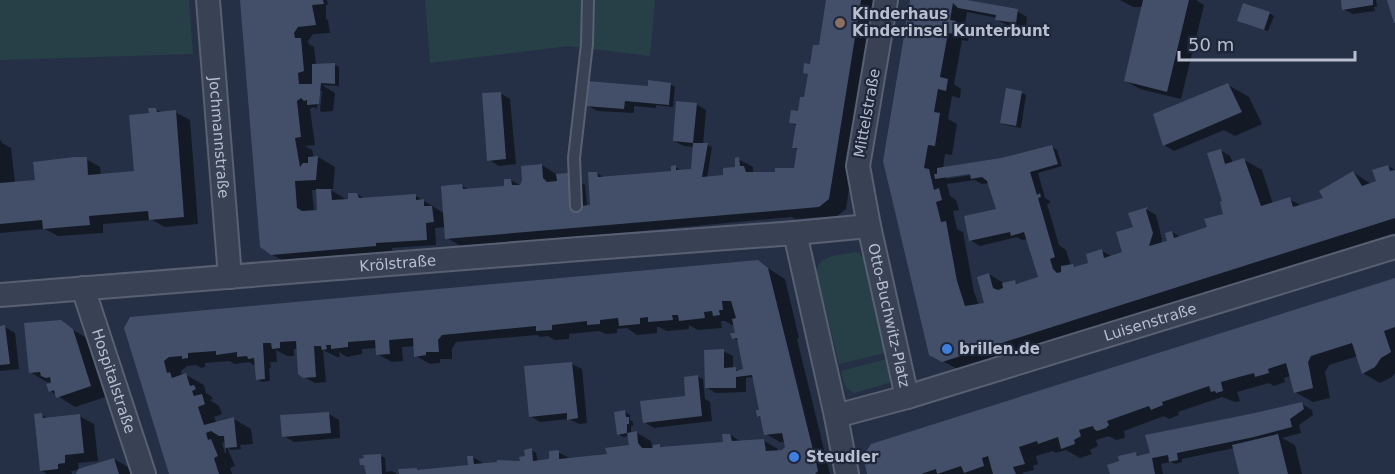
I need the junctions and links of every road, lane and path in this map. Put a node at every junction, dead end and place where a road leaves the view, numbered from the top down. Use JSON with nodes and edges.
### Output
{"nodes":[{"id":1,"x":208,"y":0,"type":"edge"},
{"id":2,"x":588,"y":0,"type":"edge"},
{"id":3,"x":886,"y":0,"type":"edge"},
{"id":4,"x":576,"y":206,"type":"dead end"},
{"id":5,"x":869,"y":226,"type":"junction"},
{"id":6,"x":795,"y":233,"type":"junction"},
{"id":7,"x":1395,"y":247,"type":"edge"},
{"id":8,"x":230,"y":277,"type":"junction"},
{"id":9,"x":84,"y":288,"type":"junction"},
{"id":10,"x":0,"y":295,"type":"edge"},
{"id":11,"x":907,"y":397,"type":"junction"},
{"id":12,"x":836,"y":416,"type":"junction"},
{"id":13,"x":144,"y":474,"type":"edge"},
{"id":14,"x":847,"y":474,"type":"edge"}],
"edges":[{"from":1,"to":8,"type":"street","name":"Jochmannstraße"},
{"from":2,"to":4,"type":"lane"},
{"from":3,"to":5,"type":"street","name":"Mittelstraße"},
{"from":5,"to":6,"type":"street","name":"Otto-Buchwitz-Platz"},
{"from":5,"to":11,"type":"street","name":"Otto-Buchwitz-Platz"},
{"from":6,"to":8,"type":"street","name":"Krölstraße"},
{"from":6,"to":12,"type":"street"},
{"from":7,"to":11,"type":"street","name":"Luisenstraße"},
{"from":8,"to":9,"type":"street","name":"Krölstraße"},
{"from":9,"to":10,"type":"street","name":"Krölstraße"},
{"from":9,"to":13,"type":"street","name":"Hospitalstraße"},
{"from":11,"to":12,"type":"street","name":"Otto-Buchwitz-Platz"},
{"from":12,"to":14,"type":"street"}]}
